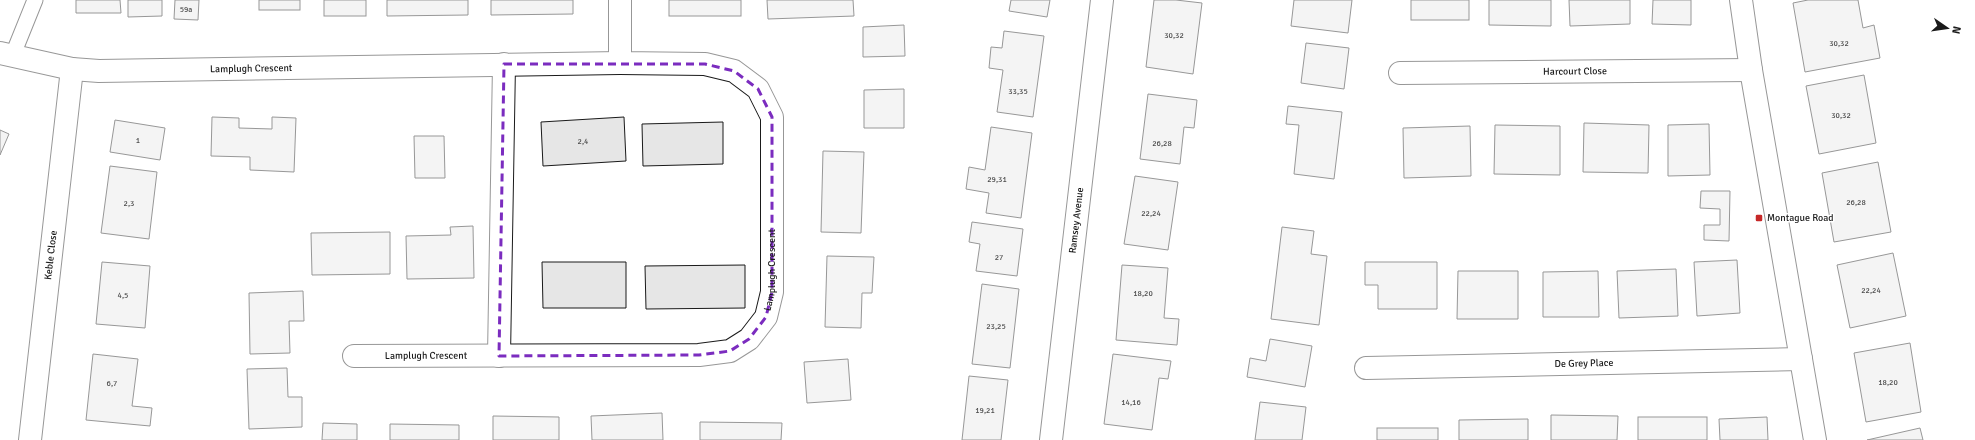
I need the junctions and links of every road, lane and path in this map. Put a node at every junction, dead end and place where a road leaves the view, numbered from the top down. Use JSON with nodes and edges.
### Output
{"nodes":[{"id":1,"x":35,"y":0,"type":"edge"},
{"id":2,"x":620,"y":0,"type":"edge"},
{"id":3,"x":1102,"y":0,"type":"edge"},
{"id":4,"x":1740,"y":0,"type":"edge"},
{"id":5,"x":6,"y":55,"type":"edge"},
{"id":6,"x":620,"y":63,"type":"junction"},
{"id":7,"x":504,"y":64,"type":"junction"},
{"id":8,"x":72,"y":69,"type":"junction"},
{"id":9,"x":1751,"y":70,"type":"junction"},
{"id":10,"x":1400,"y":74,"type":"dead end"},
{"id":11,"x":354,"y":356,"type":"dead end"},
{"id":12,"x":499,"y":356,"type":"junction"},
{"id":13,"x":1801,"y":359,"type":"junction"},
{"id":14,"x":1366,"y":368,"type":"dead end"},
{"id":15,"x":30,"y":440,"type":"edge"},
{"id":16,"x":1051,"y":440,"type":"edge"},
{"id":17,"x":1815,"y":440,"type":"edge"}],
"edges":[{"from":1,"to":5,"type":"lane"},
{"from":2,"to":6,"type":"street"},
{"from":3,"to":16,"type":"street","name":"Ramsey Avenue"},
{"from":4,"to":9,"type":"street"},
{"from":5,"to":8,"type":"street","name":"Lamplugh Crescent"},
{"from":6,"to":7,"type":"street","name":"Lamplugh Crescent"},
{"from":6,"to":12,"type":"street","name":"Lamplugh Crescent"},
{"from":7,"to":8,"type":"street","name":"Lamplugh Crescent"},
{"from":7,"to":12,"type":"street"},
{"from":8,"to":15,"type":"street","name":"Keble Close"},
{"from":9,"to":10,"type":"street","name":"Harcourt Close"},
{"from":9,"to":13,"type":"street"},
{"from":11,"to":12,"type":"street","name":"Lamplugh Crescent"},
{"from":13,"to":14,"type":"street","name":"De Grey Place"},
{"from":13,"to":17,"type":"street"}]}
